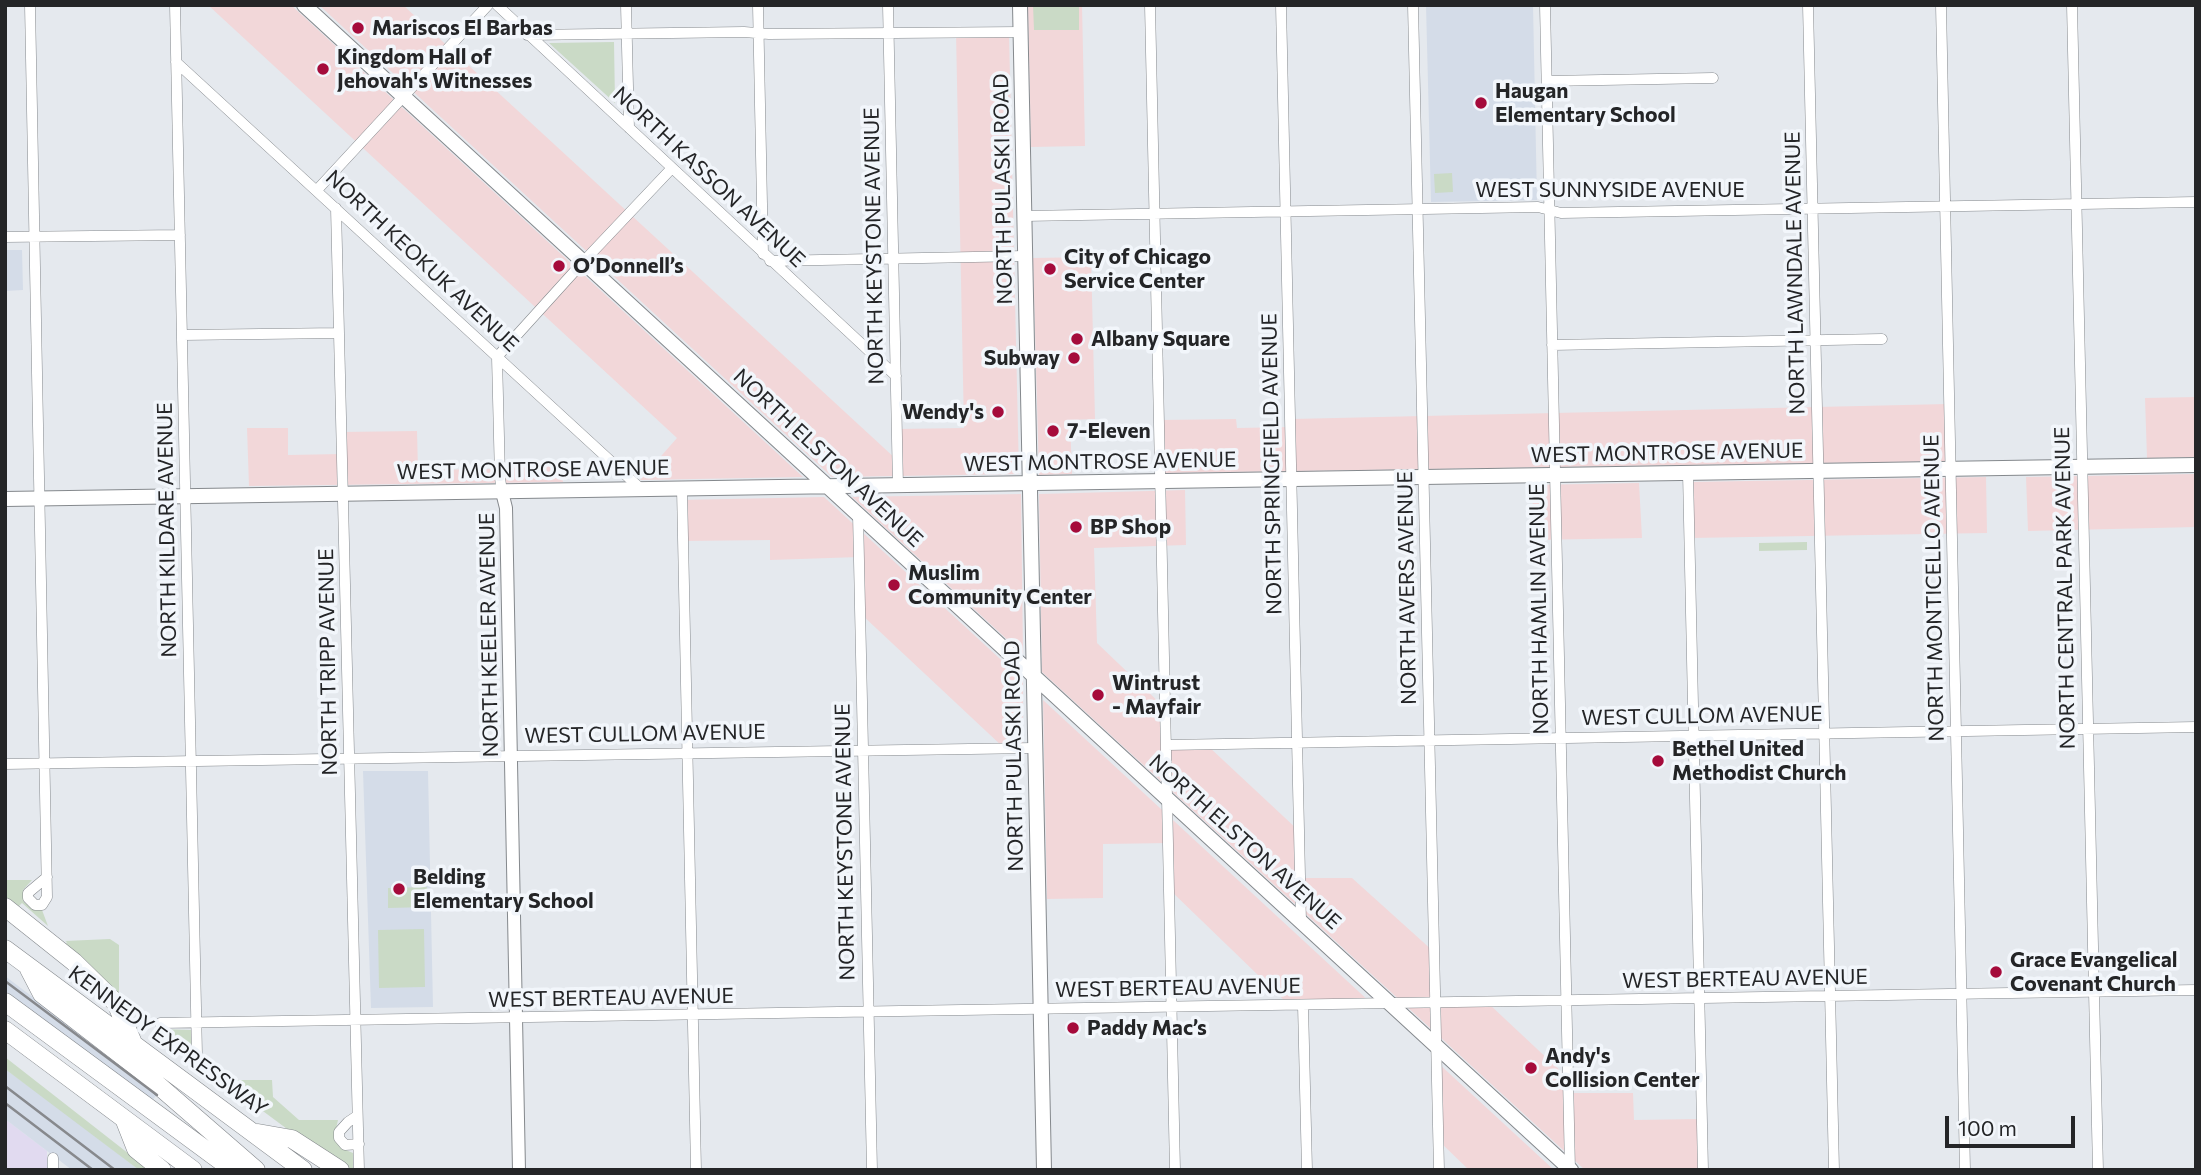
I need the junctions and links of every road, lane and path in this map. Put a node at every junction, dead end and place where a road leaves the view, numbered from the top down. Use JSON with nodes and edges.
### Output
{"nodes":[{"id":1,"x":30,"y":5,"type":"edge"},
{"id":2,"x":175,"y":5,"type":"edge"},
{"id":3,"x":304,"y":5,"type":"edge"},
{"id":4,"x":488,"y":5,"type":"edge"},
{"id":5,"x":497,"y":5,"type":"edge"},
{"id":6,"x":626,"y":5,"type":"edge"},
{"id":7,"x":758,"y":5,"type":"edge"},
{"id":8,"x":888,"y":5,"type":"edge"},
{"id":9,"x":1020,"y":5,"type":"edge"},
{"id":10,"x":1150,"y":5,"type":"edge"},
{"id":11,"x":1281,"y":5,"type":"edge"},
{"id":12,"x":1413,"y":5,"type":"edge"},
{"id":13,"x":1545,"y":5,"type":"edge"},
{"id":14,"x":1808,"y":5,"type":"edge"},
{"id":15,"x":1941,"y":5,"type":"edge"},
{"id":16,"x":2072,"y":5,"type":"edge"},
{"id":17,"x":1021,"y":32,"type":"junction"},
{"id":18,"x":759,"y":33,"type":"junction"},
{"id":19,"x":889,"y":33,"type":"junction"},
{"id":20,"x":627,"y":34,"type":"junction"},
{"id":21,"x":527,"y":35,"type":"junction"},
{"id":22,"x":176,"y":62,"type":"junction"},
{"id":23,"x":1713,"y":79,"type":"dead end"},
{"id":24,"x":1546,"y":81,"type":"junction"},
{"id":25,"x":404,"y":97,"type":"junction"},
{"id":26,"x":629,"y":128,"type":"junction"},
{"id":27,"x":673,"y":168,"type":"junction"},
{"id":28,"x":317,"y":190,"type":"junction"},
{"id":29,"x":2196,"y":202,"type":"edge"},
{"id":30,"x":2076,"y":204,"type":"junction"},
{"id":31,"x":1945,"y":206,"type":"junction"},
{"id":32,"x":336,"y":208,"type":"junction"},
{"id":33,"x":1418,"y":209,"type":"junction"},
{"id":34,"x":1813,"y":209,"type":"junction"},
{"id":35,"x":1549,"y":210,"type":"junction"},
{"id":36,"x":1286,"y":211,"type":"junction"},
{"id":37,"x":1155,"y":214,"type":"junction"},
{"id":38,"x":1024,"y":216,"type":"junction"},
{"id":39,"x":180,"y":235,"type":"junction"},
{"id":40,"x":5,"y":237,"type":"edge"},
{"id":41,"x":34,"y":237,"type":"junction"},
{"id":42,"x":1025,"y":256,"type":"junction"},
{"id":43,"x":767,"y":257,"type":"junction"},
{"id":44,"x":894,"y":258,"type":"junction"},
{"id":45,"x":583,"y":262,"type":"junction"},
{"id":46,"x":339,"y":333,"type":"junction"},
{"id":47,"x":182,"y":335,"type":"junction"},
{"id":48,"x":1882,"y":339,"type":"dead end"},
{"id":49,"x":1816,"y":340,"type":"junction"},
{"id":50,"x":1552,"y":345,"type":"junction"},
{"id":51,"x":497,"y":357,"type":"junction"},
{"id":52,"x":896,"y":376,"type":"junction"},
{"id":53,"x":2196,"y":465,"type":"edge"},
{"id":54,"x":2082,"y":467,"type":"junction"},
{"id":55,"x":1951,"y":469,"type":"junction"},
{"id":56,"x":1819,"y":471,"type":"junction"},
{"id":57,"x":1688,"y":473,"type":"junction"},
{"id":58,"x":1555,"y":475,"type":"junction"},
{"id":59,"x":1424,"y":478,"type":"junction"},
{"id":60,"x":1292,"y":480,"type":"junction"},
{"id":61,"x":1161,"y":482,"type":"junction"},
{"id":62,"x":1030,"y":484,"type":"junction"},
{"id":63,"x":898,"y":486,"type":"junction"},
{"id":64,"x":829,"y":487,"type":"junction"},
{"id":65,"x":682,"y":489,"type":"junction"},
{"id":66,"x":641,"y":490,"type":"junction"},
{"id":67,"x":502,"y":492,"type":"junction"},
{"id":68,"x":343,"y":494,"type":"junction"},
{"id":69,"x":185,"y":496,"type":"junction"},
{"id":70,"x":5,"y":499,"type":"edge"},
{"id":71,"x":41,"y":499,"type":"junction"},
{"id":72,"x":858,"y":514,"type":"junction"},
{"id":73,"x":1033,"y":676,"type":"junction"},
{"id":74,"x":2196,"y":727,"type":"edge"},
{"id":75,"x":2088,"y":729,"type":"junction"},
{"id":76,"x":1956,"y":731,"type":"junction"},
{"id":77,"x":1824,"y":733,"type":"junction"},
{"id":78,"x":1694,"y":736,"type":"junction"},
{"id":79,"x":1561,"y":738,"type":"junction"},
{"id":80,"x":1429,"y":740,"type":"junction"},
{"id":81,"x":1298,"y":743,"type":"junction"},
{"id":82,"x":1167,"y":745,"type":"junction"},
{"id":83,"x":1034,"y":748,"type":"junction"},
{"id":84,"x":863,"y":750,"type":"junction"},
{"id":85,"x":687,"y":753,"type":"junction"},
{"id":86,"x":511,"y":756,"type":"junction"},
{"id":87,"x":350,"y":758,"type":"junction"},
{"id":88,"x":191,"y":761,"type":"junction"},
{"id":89,"x":44,"y":763,"type":"junction"},
{"id":90,"x":5,"y":764,"type":"edge"},
{"id":91,"x":1168,"y":800,"type":"junction"},
{"id":92,"x":47,"y":877,"type":"dead end"},
{"id":93,"x":5,"y":907,"type":"edge"},
{"id":94,"x":1301,"y":922,"type":"junction"},
{"id":95,"x":5,"y":949,"type":"edge"},
{"id":96,"x":27,"y":966,"type":"junction"},
{"id":97,"x":2196,"y":990,"type":"edge"},
{"id":98,"x":2094,"y":992,"type":"junction"},
{"id":99,"x":1962,"y":994,"type":"junction"},
{"id":100,"x":1830,"y":996,"type":"junction"},
{"id":101,"x":1699,"y":999,"type":"junction"},
{"id":102,"x":1566,"y":1001,"type":"junction"},
{"id":103,"x":5,"y":1002,"type":"edge"},
{"id":104,"x":1435,"y":1003,"type":"junction"},
{"id":105,"x":1390,"y":1004,"type":"junction"},
{"id":106,"x":1303,"y":1005,"type":"junction"},
{"id":107,"x":1171,"y":1007,"type":"junction"},
{"id":108,"x":1040,"y":1010,"type":"junction"},
{"id":109,"x":868,"y":1013,"type":"junction"},
{"id":110,"x":692,"y":1016,"type":"junction"},
{"id":111,"x":516,"y":1018,"type":"junction"},
{"id":112,"x":355,"y":1021,"type":"junction"},
{"id":113,"x":160,"y":1023,"type":"dead end"},
{"id":114,"x":197,"y":1023,"type":"junction"},
{"id":115,"x":5,"y":1030,"type":"edge"},
{"id":116,"x":133,"y":1042,"type":"junction"},
{"id":117,"x":1436,"y":1046,"type":"junction"},
{"id":118,"x":197,"y":1055,"type":"dead end"},
{"id":119,"x":357,"y":1116,"type":"junction"},
{"id":120,"x":125,"y":1121,"type":"junction"},
{"id":121,"x":255,"y":1133,"type":"junction"},
{"id":122,"x":359,"y":1144,"type":"junction"},
{"id":123,"x":53,"y":1158,"type":"dead end"},
{"id":124,"x":1570,"y":1169,"type":"edge"},
{"id":125,"x":53,"y":1170,"type":"edge"},
{"id":126,"x":162,"y":1170,"type":"edge"},
{"id":127,"x":193,"y":1170,"type":"edge"},
{"id":128,"x":233,"y":1170,"type":"edge"},
{"id":129,"x":256,"y":1170,"type":"edge"},
{"id":130,"x":303,"y":1170,"type":"edge"},
{"id":131,"x":340,"y":1170,"type":"edge"},
{"id":132,"x":359,"y":1170,"type":"edge"},
{"id":133,"x":520,"y":1170,"type":"edge"},
{"id":134,"x":696,"y":1170,"type":"edge"},
{"id":135,"x":872,"y":1170,"type":"edge"},
{"id":136,"x":1044,"y":1170,"type":"edge"},
{"id":137,"x":1175,"y":1170,"type":"edge"},
{"id":138,"x":1307,"y":1170,"type":"edge"},
{"id":139,"x":1439,"y":1170,"type":"edge"},
{"id":140,"x":1703,"y":1170,"type":"edge"},
{"id":141,"x":1834,"y":1170,"type":"edge"},
{"id":142,"x":1965,"y":1170,"type":"edge"},
{"id":143,"x":2098,"y":1170,"type":"edge"}],
"edges":[{"from":1,"to":41,"type":"street"},
{"from":2,"to":22,"type":"street","name":"NORTH KILDARE AVENUE"},
{"from":3,"to":25,"type":"main road","name":"NORTH ELSTON AVENUE"},
{"from":4,"to":25,"type":"street"},
{"from":5,"to":21,"type":"street","name":"NORTH KASSON AVENUE"},
{"from":6,"to":20,"type":"street"},
{"from":7,"to":18,"type":"street"},
{"from":8,"to":19,"type":"street","name":"NORTH KEYSTONE AVENUE"},
{"from":9,"to":17,"type":"main road","name":"NORTH PULASKI ROAD"},
{"from":10,"to":37,"type":"street"},
{"from":11,"to":36,"type":"street","name":"NORTH SPRINGFIELD AVENUE"},
{"from":12,"to":33,"type":"street","name":"NORTH AVERS AVENUE"},
{"from":13,"to":24,"type":"street","name":"NORTH HAMLIN AVENUE"},
{"from":14,"to":34,"type":"street","name":"NORTH LAWNDALE AVENUE"},
{"from":15,"to":31,"type":"street","name":"NORTH MONTICELLO AVENUE"},
{"from":16,"to":30,"type":"street","name":"NORTH CENTRAL PARK AVENUE"},
{"from":17,"to":19,"type":"street"},
{"from":17,"to":38,"type":"main road","name":"NORTH PULASKI ROAD"},
{"from":18,"to":19,"type":"street"},
{"from":18,"to":20,"type":"street"},
{"from":18,"to":43,"type":"street"},
{"from":19,"to":44,"type":"street","name":"NORTH KEYSTONE AVENUE"},
{"from":20,"to":21,"type":"street"},
{"from":20,"to":26,"type":"street"},
{"from":21,"to":26,"type":"street","name":"NORTH KASSON AVENUE"},
{"from":22,"to":28,"type":"street","name":"NORTH KEOKUK AVENUE"},
{"from":22,"to":39,"type":"street","name":"NORTH KILDARE AVENUE"},
{"from":23,"to":24,"type":"street"},
{"from":24,"to":35,"type":"street","name":"NORTH HAMLIN AVENUE"},
{"from":25,"to":28,"type":"street"},
{"from":25,"to":45,"type":"main road","name":"NORTH ELSTON AVENUE"},
{"from":26,"to":27,"type":"street","name":"NORTH KASSON AVENUE"},
{"from":27,"to":43,"type":"street","name":"NORTH KASSON AVENUE"},
{"from":27,"to":45,"type":"street"},
{"from":28,"to":32,"type":"street","name":"NORTH KEOKUK AVENUE"},
{"from":29,"to":30,"type":"street","name":"WEST SUNNYSIDE AVENUE"},
{"from":30,"to":31,"type":"street","name":"WEST SUNNYSIDE AVENUE"},
{"from":30,"to":54,"type":"street","name":"NORTH CENTRAL PARK AVENUE"},
{"from":31,"to":34,"type":"street","name":"WEST SUNNYSIDE AVENUE"},
{"from":31,"to":55,"type":"street","name":"NORTH MONTICELLO AVENUE"},
{"from":32,"to":46,"type":"street","name":"NORTH TRIPP AVENUE"},
{"from":32,"to":51,"type":"street","name":"NORTH KEOKUK AVENUE"},
{"from":33,"to":35,"type":"street","name":"WEST SUNNYSIDE AVENUE"},
{"from":33,"to":36,"type":"street","name":"WEST SUNNYSIDE AVENUE"},
{"from":33,"to":59,"type":"street","name":"NORTH AVERS AVENUE"},
{"from":34,"to":35,"type":"street","name":"WEST SUNNYSIDE AVENUE"},
{"from":34,"to":49,"type":"street","name":"NORTH LAWNDALE AVENUE"},
{"from":35,"to":50,"type":"street","name":"NORTH HAMLIN AVENUE"},
{"from":36,"to":37,"type":"street","name":"WEST SUNNYSIDE AVENUE"},
{"from":36,"to":60,"type":"street","name":"NORTH SPRINGFIELD AVENUE"},
{"from":37,"to":38,"type":"street","name":"WEST SUNNYSIDE AVENUE"},
{"from":37,"to":61,"type":"street"},
{"from":38,"to":42,"type":"main road","name":"NORTH PULASKI ROAD"},
{"from":39,"to":41,"type":"street"},
{"from":39,"to":47,"type":"street","name":"NORTH KILDARE AVENUE"},
{"from":40,"to":41,"type":"street"},
{"from":41,"to":71,"type":"street"},
{"from":42,"to":44,"type":"street"},
{"from":42,"to":62,"type":"main road","name":"NORTH PULASKI ROAD"},
{"from":43,"to":44,"type":"street"},
{"from":43,"to":52,"type":"street","name":"NORTH KASSON AVENUE"},
{"from":44,"to":52,"type":"street","name":"NORTH KEYSTONE AVENUE"},
{"from":45,"to":51,"type":"street"},
{"from":45,"to":64,"type":"main road","name":"NORTH ELSTON AVENUE"},
{"from":46,"to":47,"type":"street"},
{"from":46,"to":68,"type":"street","name":"NORTH TRIPP AVENUE"},
{"from":47,"to":69,"type":"street","name":"NORTH KILDARE AVENUE"},
{"from":48,"to":49,"type":"street"},
{"from":49,"to":50,"type":"street"},
{"from":49,"to":56,"type":"street","name":"NORTH LAWNDALE AVENUE"},
{"from":50,"to":58,"type":"street","name":"NORTH HAMLIN AVENUE"},
{"from":51,"to":66,"type":"street","name":"NORTH KEOKUK AVENUE"},
{"from":51,"to":67,"type":"street","name":"NORTH KEELER AVENUE"},
{"from":52,"to":63,"type":"street","name":"NORTH KEYSTONE AVENUE"},
{"from":53,"to":54,"type":"main road","name":"WEST MONTROSE AVENUE"},
{"from":54,"to":55,"type":"main road","name":"WEST MONTROSE AVENUE"},
{"from":54,"to":75,"type":"street","name":"NORTH CENTRAL PARK AVENUE"},
{"from":55,"to":56,"type":"main road","name":"WEST MONTROSE AVENUE"},
{"from":55,"to":76,"type":"street","name":"NORTH MONTICELLO AVENUE"},
{"from":56,"to":57,"type":"main road","name":"WEST MONTROSE AVENUE"},
{"from":56,"to":77,"type":"street","name":"NORTH LAWNDALE AVENUE"},
{"from":57,"to":58,"type":"main road","name":"WEST MONTROSE AVENUE"},
{"from":57,"to":78,"type":"street"},
{"from":58,"to":59,"type":"main road","name":"WEST MONTROSE AVENUE"},
{"from":58,"to":79,"type":"street","name":"NORTH HAMLIN AVENUE"},
{"from":59,"to":60,"type":"main road","name":"WEST MONTROSE AVENUE"},
{"from":59,"to":80,"type":"street","name":"NORTH AVERS AVENUE"},
{"from":60,"to":61,"type":"main road","name":"WEST MONTROSE AVENUE"},
{"from":60,"to":81,"type":"street","name":"NORTH SPRINGFIELD AVENUE"},
{"from":61,"to":62,"type":"main road","name":"WEST MONTROSE AVENUE"},
{"from":61,"to":82,"type":"street"},
{"from":62,"to":63,"type":"main road","name":"WEST MONTROSE AVENUE"},
{"from":62,"to":73,"type":"main road","name":"NORTH PULASKI ROAD"},
{"from":63,"to":64,"type":"main road","name":"WEST MONTROSE AVENUE"},
{"from":64,"to":65,"type":"main road","name":"WEST MONTROSE AVENUE"},
{"from":64,"to":72,"type":"main road","name":"NORTH ELSTON AVENUE"},
{"from":65,"to":66,"type":"main road","name":"WEST MONTROSE AVENUE"},
{"from":65,"to":85,"type":"street"},
{"from":66,"to":67,"type":"main road","name":"WEST MONTROSE AVENUE"},
{"from":67,"to":68,"type":"main road","name":"WEST MONTROSE AVENUE"},
{"from":67,"to":86,"type":"street","name":"NORTH KEELER AVENUE"},
{"from":68,"to":69,"type":"main road","name":"WEST MONTROSE AVENUE"},
{"from":68,"to":87,"type":"street","name":"NORTH TRIPP AVENUE"},
{"from":69,"to":71,"type":"main road","name":"WEST MONTROSE AVENUE"},
{"from":69,"to":88,"type":"street","name":"NORTH KILDARE AVENUE"},
{"from":70,"to":71,"type":"main road","name":"WEST MONTROSE AVENUE"},
{"from":71,"to":89,"type":"street"},
{"from":72,"to":73,"type":"main road","name":"NORTH ELSTON AVENUE"},
{"from":72,"to":84,"type":"street","name":"NORTH KEYSTONE AVENUE"},
{"from":73,"to":83,"type":"main road","name":"NORTH PULASKI ROAD"},
{"from":73,"to":91,"type":"main road","name":"NORTH ELSTON AVENUE"},
{"from":74,"to":75,"type":"street","name":"WEST CULLOM AVENUE"},
{"from":75,"to":76,"type":"street","name":"WEST CULLOM AVENUE"},
{"from":75,"to":98,"type":"street","name":"NORTH CENTRAL PARK AVENUE"},
{"from":76,"to":77,"type":"street","name":"WEST CULLOM AVENUE"},
{"from":76,"to":99,"type":"street","name":"NORTH MONTICELLO AVENUE"},
{"from":77,"to":78,"type":"street","name":"WEST CULLOM AVENUE"},
{"from":77,"to":100,"type":"street","name":"NORTH LAWNDALE AVENUE"},
{"from":78,"to":79,"type":"street","name":"WEST CULLOM AVENUE"},
{"from":78,"to":101,"type":"street"},
{"from":79,"to":80,"type":"street","name":"WEST CULLOM AVENUE"},
{"from":79,"to":102,"type":"street","name":"NORTH HAMLIN AVENUE"},
{"from":80,"to":81,"type":"street","name":"WEST CULLOM AVENUE"},
{"from":80,"to":104,"type":"street","name":"NORTH AVERS AVENUE"},
{"from":81,"to":82,"type":"street","name":"WEST CULLOM AVENUE"},
{"from":81,"to":94,"type":"street","name":"NORTH SPRINGFIELD AVENUE"},
{"from":82,"to":91,"type":"street"},
{"from":83,"to":84,"type":"street","name":"WEST CULLOM AVENUE"},
{"from":83,"to":108,"type":"main road","name":"NORTH PULASKI ROAD"},
{"from":84,"to":85,"type":"street","name":"WEST CULLOM AVENUE"},
{"from":84,"to":109,"type":"street","name":"NORTH KEYSTONE AVENUE"},
{"from":85,"to":86,"type":"street","name":"WEST CULLOM AVENUE"},
{"from":85,"to":110,"type":"street"},
{"from":86,"to":87,"type":"street","name":"WEST CULLOM AVENUE"},
{"from":86,"to":111,"type":"street","name":"NORTH KEELER AVENUE"},
{"from":87,"to":88,"type":"street","name":"WEST CULLOM AVENUE"},
{"from":87,"to":112,"type":"street","name":"NORTH TRIPP AVENUE"},
{"from":88,"to":89,"type":"street","name":"WEST CULLOM AVENUE"},
{"from":88,"to":114,"type":"street","name":"NORTH KILDARE AVENUE"},
{"from":89,"to":90,"type":"street","name":"WEST CULLOM AVENUE"},
{"from":89,"to":92,"type":"street"},
{"from":91,"to":94,"type":"main road","name":"NORTH ELSTON AVENUE"},
{"from":91,"to":107,"type":"street"},
{"from":93,"to":116,"type":"highway"},
{"from":94,"to":105,"type":"main road","name":"NORTH ELSTON AVENUE"},
{"from":95,"to":96,"type":"highway","name":"KENNEDY EXPRESSWAY"},
{"from":96,"to":116,"type":"highway","name":"KENNEDY EXPRESSWAY"},
{"from":96,"to":129,"type":"highway"},
{"from":97,"to":98,"type":"street","name":"WEST BERTEAU AVENUE"},
{"from":98,"to":99,"type":"street","name":"WEST BERTEAU AVENUE"},
{"from":98,"to":143,"type":"street","name":"NORTH CENTRAL PARK AVENUE"},
{"from":99,"to":100,"type":"street","name":"WEST BERTEAU AVENUE"},
{"from":99,"to":142,"type":"street","name":"NORTH MONTICELLO AVENUE"},
{"from":100,"to":101,"type":"street","name":"WEST BERTEAU AVENUE"},
{"from":100,"to":141,"type":"street","name":"NORTH LAWNDALE AVENUE"},
{"from":101,"to":102,"type":"street","name":"WEST BERTEAU AVENUE"},
{"from":101,"to":140,"type":"street"},
{"from":102,"to":104,"type":"street","name":"WEST BERTEAU AVENUE"},
{"from":102,"to":124,"type":"street","name":"NORTH HAMLIN AVENUE"},
{"from":103,"to":128,"type":"highway"},
{"from":104,"to":105,"type":"street","name":"WEST BERTEAU AVENUE"},
{"from":104,"to":117,"type":"street","name":"NORTH AVERS AVENUE"},
{"from":105,"to":106,"type":"street","name":"WEST BERTEAU AVENUE"},
{"from":105,"to":117,"type":"main road","name":"NORTH ELSTON AVENUE"},
{"from":106,"to":107,"type":"street","name":"WEST BERTEAU AVENUE"},
{"from":106,"to":138,"type":"street"},
{"from":107,"to":108,"type":"street","name":"WEST BERTEAU AVENUE"},
{"from":107,"to":137,"type":"street"},
{"from":108,"to":109,"type":"street","name":"WEST BERTEAU AVENUE"},
{"from":108,"to":136,"type":"main road","name":"NORTH PULASKI ROAD"},
{"from":109,"to":110,"type":"street","name":"WEST BERTEAU AVENUE"},
{"from":109,"to":135,"type":"street","name":"NORTH KEYSTONE AVENUE"},
{"from":110,"to":111,"type":"street","name":"WEST BERTEAU AVENUE"},
{"from":110,"to":134,"type":"street"},
{"from":111,"to":112,"type":"street","name":"WEST BERTEAU AVENUE"},
{"from":111,"to":133,"type":"street","name":"NORTH KEELER AVENUE"},
{"from":112,"to":114,"type":"street","name":"WEST BERTEAU AVENUE"},
{"from":112,"to":119,"type":"street","name":"NORTH TRIPP AVENUE"},
{"from":113,"to":114,"type":"street","name":"WEST BERTEAU AVENUE"},
{"from":114,"to":118,"type":"street","name":"NORTH KILDARE AVENUE"},
{"from":115,"to":120,"type":"highway"},
{"from":116,"to":121,"type":"highway","name":"KENNEDY EXPRESSWAY"},
{"from":117,"to":124,"type":"main road","name":"NORTH ELSTON AVENUE"},
{"from":117,"to":139,"type":"street","name":"NORTH AVERS AVENUE"},
{"from":119,"to":122,"type":"street","name":"NORTH TRIPP AVENUE"},
{"from":119,"to":122,"type":"street"},
{"from":120,"to":126,"type":"highway"},
{"from":120,"to":127,"type":"highway"},
{"from":121,"to":130,"type":"highway","name":"KENNEDY EXPRESSWAY"},
{"from":121,"to":131,"type":"highway"},
{"from":122,"to":132,"type":"street","name":"NORTH TRIPP AVENUE"},
{"from":123,"to":125,"type":"street"}]}
